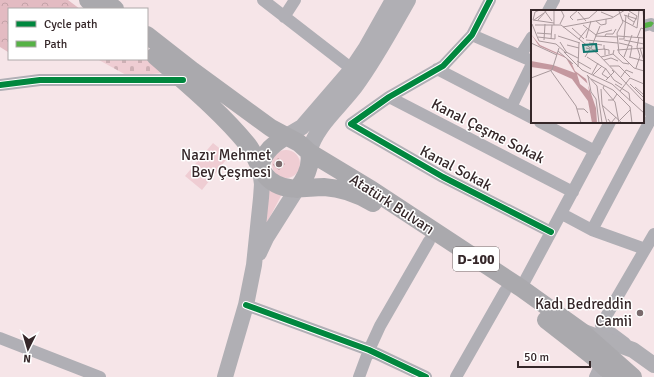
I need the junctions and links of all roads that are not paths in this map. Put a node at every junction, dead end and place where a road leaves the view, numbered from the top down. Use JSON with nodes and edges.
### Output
{"nodes":[{"id":1,"x":88,"y":0,"type":"edge"},
{"id":2,"x":104,"y":0,"type":"edge"},
{"id":3,"x":263,"y":0,"type":"edge"},
{"id":4,"x":295,"y":0,"type":"edge"},
{"id":5,"x":393,"y":0,"type":"edge"},
{"id":6,"x":408,"y":0,"type":"edge"},
{"id":7,"x":490,"y":0,"type":"edge"},
{"id":8,"x":554,"y":0,"type":"edge"},
{"id":9,"x":97,"y":8,"type":"edge"},
{"id":10,"x":114,"y":8,"type":"edge"},
{"id":11,"x":549,"y":10,"type":"edge"},
{"id":12,"x":284,"y":17,"type":"junction"},
{"id":13,"x":644,"y":26,"type":"edge"},
{"id":14,"x":654,"y":26,"type":"edge"},
{"id":15,"x":472,"y":35,"type":"junction"},
{"id":16,"x":148,"y":36,"type":"edge"},
{"id":17,"x":531,"y":39,"type":"edge"},
{"id":18,"x":148,"y":51,"type":"edge"},
{"id":19,"x":520,"y":56,"type":"junction"},
{"id":20,"x":531,"y":62,"type":"edge"},
{"id":21,"x":531,"y":64,"type":"edge"},
{"id":22,"x":437,"y":69,"type":"junction"},
{"id":23,"x":357,"y":73,"type":"junction"},
{"id":24,"x":183,"y":80,"type":"junction"},
{"id":25,"x":0,"y":85,"type":"edge"},
{"id":26,"x":389,"y":97,"type":"junction"},
{"id":27,"x":511,"y":107,"type":"junction"},
{"id":28,"x":644,"y":108,"type":"edge"},
{"id":29,"x":654,"y":113,"type":"edge"},
{"id":30,"x":531,"y":117,"type":"edge"},
{"id":31,"x":542,"y":123,"type":"edge"},
{"id":32,"x":609,"y":123,"type":"edge"},
{"id":33,"x":285,"y":137,"type":"junction"},
{"id":34,"x":595,"y":151,"type":"junction"},
{"id":35,"x":309,"y":152,"type":"junction"},
{"id":36,"x":260,"y":170,"type":"junction"},
{"id":37,"x":297,"y":189,"type":"junction"},
{"id":38,"x":573,"y":192,"type":"junction"},
{"id":39,"x":562,"y":214,"type":"junction"},
{"id":40,"x":592,"y":230,"type":"junction"},
{"id":41,"x":551,"y":232,"type":"junction"},
{"id":42,"x":654,"y":234,"type":"edge"},
{"id":43,"x":429,"y":241,"type":"junction"},
{"id":44,"x":646,"y":249,"type":"junction"},
{"id":45,"x":254,"y":265,"type":"junction"},
{"id":46,"x":513,"y":290,"type":"junction"},
{"id":47,"x":246,"y":305,"type":"junction"},
{"id":48,"x":581,"y":331,"type":"junction"},
{"id":49,"x":0,"y":338,"type":"edge"},
{"id":50,"x":369,"y":350,"type":"junction"},
{"id":51,"x":633,"y":350,"type":"junction"},
{"id":52,"x":654,"y":365,"type":"edge"},
{"id":53,"x":598,"y":370,"type":"edge"},
{"id":54,"x":418,"y":375,"type":"edge"},
{"id":55,"x":100,"y":377,"type":"edge"},
{"id":56,"x":225,"y":377,"type":"edge"},
{"id":57,"x":359,"y":377,"type":"edge"},
{"id":58,"x":456,"y":377,"type":"edge"},
{"id":59,"x":615,"y":377,"type":"edge"},
{"id":60,"x":634,"y":377,"type":"edge"}],
"edges":[{"from":1,"to":9,"type":"main road"},
{"from":2,"to":10,"type":"main road"},
{"from":3,"to":12,"type":"street"},
{"from":4,"to":12,"type":"street"},
{"from":5,"to":23,"type":"main road"},
{"from":6,"to":23,"type":"main road"},
{"from":7,"to":15,"type":"street"},
{"from":8,"to":11,"type":"street"},
{"from":12,"to":23,"type":"street"},
{"from":13,"to":14,"type":"street"},
{"from":15,"to":19,"type":"street"},
{"from":15,"to":22,"type":"street"},
{"from":16,"to":33,"type":"main road","name":"Atatürk Bulvarı","number":"D-100"},
{"from":17,"to":19,"type":"street"},
{"from":18,"to":24,"type":"main road","name":"Atatürk Bulvarı","number":"D-100"},
{"from":19,"to":20,"type":"street"},
{"from":21,"to":27,"type":"street"},
{"from":22,"to":26,"type":"street"},
{"from":22,"to":27,"type":"street"},
{"from":23,"to":33,"type":"main road"},
{"from":23,"to":35,"type":"main road"},
{"from":24,"to":25,"type":"street"},
{"from":24,"to":36,"type":"main road","name":"Atatürk Bulvarı","number":"D-100"},
{"from":26,"to":38,"type":"street","name":"Kanal Çeşme Sokak"},
{"from":26,"to":41,"type":"street","name":"Kanal Sokak"},
{"from":27,"to":30,"type":"street"},
{"from":28,"to":29,"type":"street"},
{"from":29,"to":40,"type":"street"},
{"from":31,"to":34,"type":"street"},
{"from":32,"to":34,"type":"street"},
{"from":33,"to":35,"type":"main road","name":"Atatürk Bulvarı","number":"D-100"},
{"from":33,"to":36,"type":"main road"},
{"from":34,"to":38,"type":"street"},
{"from":35,"to":37,"type":"main road"},
{"from":35,"to":46,"type":"main road","name":"Atatürk Bulvarı","number":"D-100"},
{"from":36,"to":37,"type":"main road","name":"Atatürk Bulvarı","number":"D-100"},
{"from":36,"to":45,"type":"main road"},
{"from":37,"to":43,"type":"main road","name":"Atatürk Bulvarı","number":"D-100"},
{"from":37,"to":45,"type":"main road"},
{"from":38,"to":39,"type":"street"},
{"from":39,"to":40,"type":"street"},
{"from":39,"to":41,"type":"street"},
{"from":40,"to":44,"type":"street"},
{"from":41,"to":46,"type":"street"},
{"from":42,"to":44,"type":"street"},
{"from":43,"to":46,"type":"main road","name":"Atatürk Bulvarı","number":"D-100"},
{"from":43,"to":50,"type":"street"},
{"from":44,"to":51,"type":"street"},
{"from":45,"to":47,"type":"main road"},
{"from":46,"to":48,"type":"main road","name":"Atatürk Bulvarı","number":"D-100"},
{"from":46,"to":53,"type":"main road","name":"Atatürk Bulvarı","number":"D-100"},
{"from":46,"to":58,"type":"street"},
{"from":47,"to":50,"type":"street"},
{"from":47,"to":56,"type":"main road"},
{"from":48,"to":51,"type":"main road"},
{"from":48,"to":60,"type":"main road","name":"Atatürk Bulvarı","number":"D-100"},
{"from":49,"to":55,"type":"street"},
{"from":50,"to":54,"type":"street"},
{"from":50,"to":57,"type":"street"},
{"from":51,"to":52,"type":"main road"},
{"from":53,"to":59,"type":"main road","name":"Atatürk Bulvarı","number":"D-100"}]}
